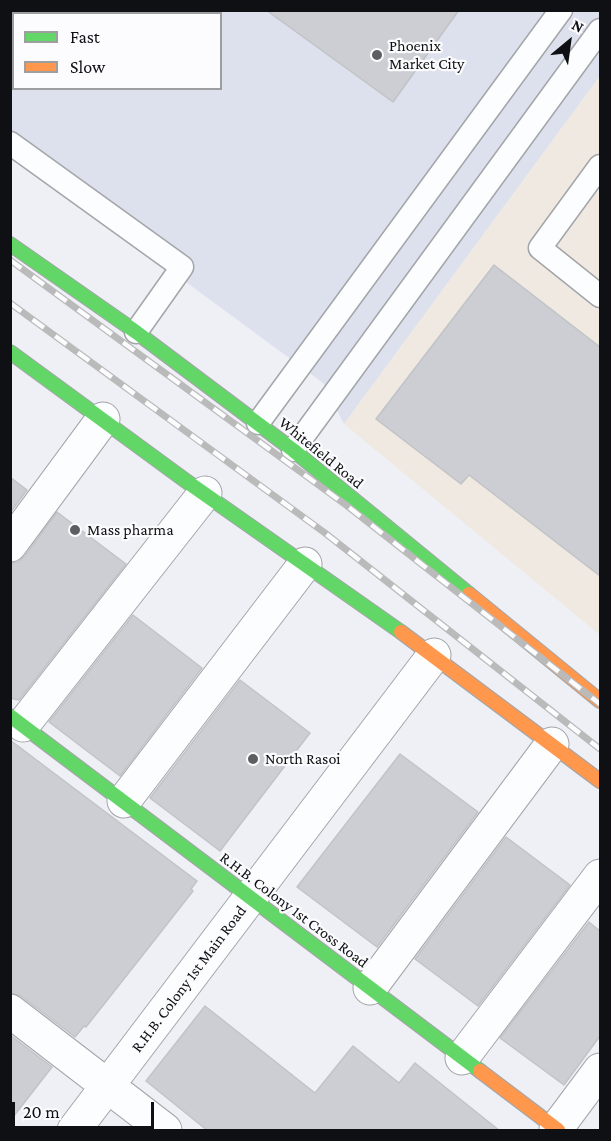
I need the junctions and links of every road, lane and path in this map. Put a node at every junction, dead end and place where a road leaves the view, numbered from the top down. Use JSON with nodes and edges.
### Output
{"nodes":[{"id":1,"x":561,"y":10,"type":"edge"},
{"id":2,"x":600,"y":30,"type":"edge"},
{"id":3,"x":10,"y":143,"type":"edge"},
{"id":4,"x":600,"y":166,"type":"edge"},
{"id":5,"x":10,"y":244,"type":"edge"},
{"id":6,"x":600,"y":296,"type":"edge"},
{"id":7,"x":136,"y":332,"type":"junction"},
{"id":8,"x":10,"y":352,"type":"edge"},
{"id":9,"x":103,"y":419,"type":"junction"},
{"id":10,"x":258,"y":423,"type":"junction"},
{"id":11,"x":293,"y":450,"type":"junction"},
{"id":12,"x":205,"y":493,"type":"junction"},
{"id":13,"x":10,"y":545,"type":"edge"},
{"id":14,"x":305,"y":564,"type":"junction"},
{"id":15,"x":434,"y":655,"type":"junction"},
{"id":16,"x":600,"y":701,"type":"edge"},
{"id":17,"x":17,"y":720,"type":"edge"},
{"id":18,"x":552,"y":744,"type":"junction"},
{"id":19,"x":600,"y":781,"type":"edge"},
{"id":20,"x":124,"y":801,"type":"junction"},
{"id":21,"x":600,"y":876,"type":"edge"},
{"id":22,"x":250,"y":897,"type":"junction"},
{"id":23,"x":370,"y":988,"type":"junction"},
{"id":24,"x":10,"y":1011,"type":"edge"},
{"id":25,"x":462,"y":1058,"type":"junction"},
{"id":26,"x":600,"y":1070,"type":"edge"},
{"id":27,"x":108,"y":1086,"type":"junction"},
{"id":28,"x":557,"y":1130,"type":"edge"},
{"id":29,"x":74,"y":1131,"type":"edge"},
{"id":30,"x":165,"y":1131,"type":"edge"}],
"edges":[{"from":1,"to":10,"type":"lane"},
{"from":2,"to":11,"type":"lane"},
{"from":3,"to":7,"type":"lane"},
{"from":4,"to":6,"type":"lane"},
{"from":5,"to":7,"type":"main road","name":"Whitefield Road"},
{"from":7,"to":10,"type":"main road","name":"Whitefield Road"},
{"from":8,"to":9,"type":"main road"},
{"from":9,"to":12,"type":"main road"},
{"from":9,"to":13,"type":"street"},
{"from":10,"to":11,"type":"main road","name":"Whitefield Road"},
{"from":11,"to":16,"type":"main road","name":"Whitefield Road"},
{"from":12,"to":14,"type":"main road"},
{"from":12,"to":17,"type":"street"},
{"from":14,"to":15,"type":"main road"},
{"from":14,"to":20,"type":"street"},
{"from":15,"to":18,"type":"main road"},
{"from":15,"to":22,"type":"street","name":"R.H.B. Colony 1st Main Road"},
{"from":17,"to":20,"type":"main road","name":"R.H.B. Colony 1st Cross Road"},
{"from":18,"to":19,"type":"main road"},
{"from":18,"to":23,"type":"street"},
{"from":20,"to":22,"type":"main road","name":"R.H.B. Colony 1st Cross Road"},
{"from":21,"to":25,"type":"street"},
{"from":22,"to":23,"type":"main road","name":"R.H.B. Colony 1st Cross Road"},
{"from":22,"to":27,"type":"street","name":"R.H.B. Colony 1st Main Road"},
{"from":23,"to":25,"type":"main road","name":"R.H.B. Colony 1st Cross Road"},
{"from":24,"to":27,"type":"street"},
{"from":25,"to":28,"type":"main road","name":"R.H.B. Colony 1st Cross Road"},
{"from":26,"to":28,"type":"street"},
{"from":27,"to":29,"type":"street","name":"R.H.B. Colony 1st Main Road"},
{"from":27,"to":30,"type":"street"}]}
